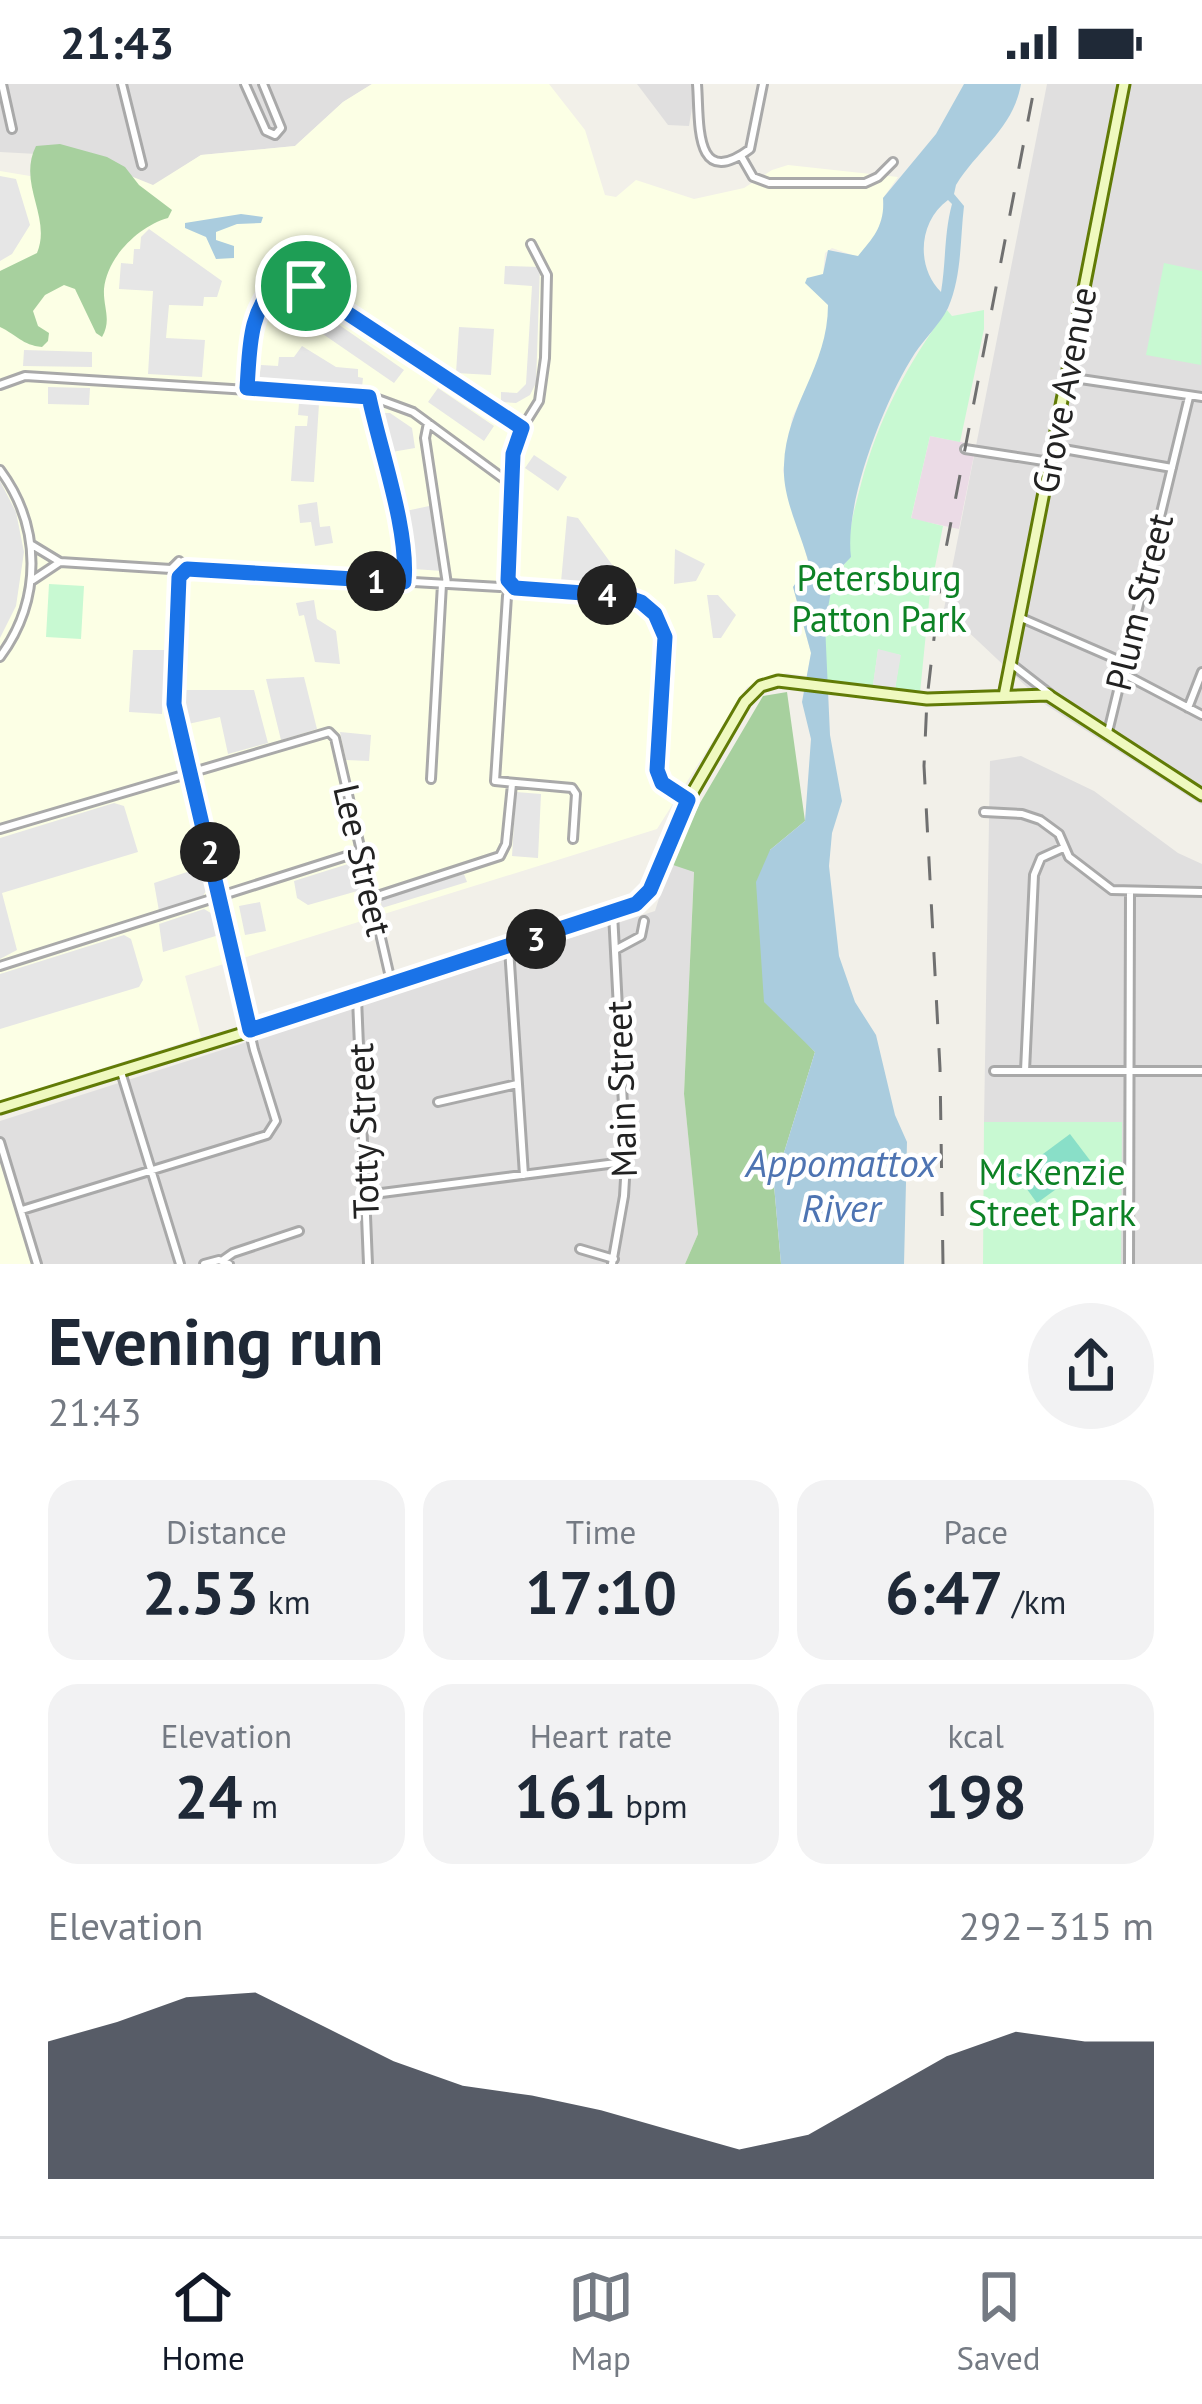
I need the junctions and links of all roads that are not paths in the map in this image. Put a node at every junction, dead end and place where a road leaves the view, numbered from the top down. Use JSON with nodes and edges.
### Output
{"nodes":[{"id":1,"x":2,"y":84,"type":"edge"},
{"id":2,"x":122,"y":84,"type":"edge"},
{"id":3,"x":245,"y":84,"type":"edge"},
{"id":4,"x":263,"y":84,"type":"edge"},
{"id":5,"x":697,"y":84,"type":"edge"},
{"id":6,"x":763,"y":84,"type":"edge"},
{"id":7,"x":1124,"y":84,"type":"edge"},
{"id":8,"x":3,"y":103,"type":"edge"},
{"id":9,"x":12,"y":129,"type":"dead end"},
{"id":10,"x":741,"y":156,"type":"junction"},
{"id":11,"x":893,"y":162,"type":"dead end"},
{"id":12,"x":142,"y":166,"type":"dead end"},
{"id":13,"x":531,"y":244,"type":"dead end"},
{"id":14,"x":1067,"y":377,"type":"junction"},
{"id":15,"x":0,"y":385,"type":"edge"},
{"id":16,"x":247,"y":388,"type":"junction"},
{"id":17,"x":369,"y":397,"type":"junction"},
{"id":18,"x":1189,"y":397,"type":"junction"},
{"id":19,"x":1202,"y":397,"type":"edge"},
{"id":20,"x":428,"y":423,"type":"junction"},
{"id":21,"x":522,"y":428,"type":"junction"},
{"id":22,"x":1052,"y":447,"type":"junction"},
{"id":23,"x":965,"y":448,"type":"dead end"},
{"id":24,"x":1050,"y":462,"type":"junction"},
{"id":25,"x":1172,"y":468,"type":"junction"},
{"id":26,"x":0,"y":470,"type":"edge"},
{"id":27,"x":512,"y":484,"type":"junction"},
{"id":28,"x":32,"y":545,"type":"junction"},
{"id":29,"x":60,"y":562,"type":"junction"},
{"id":30,"x":172,"y":568,"type":"junction"},
{"id":31,"x":187,"y":569,"type":"junction"},
{"id":32,"x":179,"y":577,"type":"junction"},
{"id":33,"x":508,"y":580,"type":"junction"},
{"id":34,"x":32,"y":581,"type":"junction"},
{"id":35,"x":404,"y":582,"type":"junction"},
{"id":36,"x":444,"y":584,"type":"junction"},
{"id":37,"x":500,"y":587,"type":"junction"},
{"id":38,"x":515,"y":588,"type":"junction"},
{"id":39,"x":507,"y":596,"type":"junction"},
{"id":40,"x":1019,"y":617,"type":"junction"},
{"id":41,"x":0,"y":657,"type":"edge"},
{"id":42,"x":1010,"y":663,"type":"junction"},
{"id":43,"x":1124,"y":663,"type":"junction"},
{"id":44,"x":1202,"y":672,"type":"edge"},
{"id":45,"x":1122,"y":673,"type":"junction"},
{"id":46,"x":1004,"y":696,"type":"junction"},
{"id":47,"x":1055,"y":698,"type":"junction"},
{"id":48,"x":1188,"y":708,"type":"junction"},
{"id":49,"x":1202,"y":715,"type":"edge"},
{"id":50,"x":1107,"y":736,"type":"junction"},
{"id":51,"x":191,"y":771,"type":"junction"},
{"id":52,"x":431,"y":779,"type":"dead end"},
{"id":53,"x":512,"y":784,"type":"junction"},
{"id":54,"x":1202,"y":796,"type":"edge"},
{"id":55,"x":688,"y":800,"type":"junction"},
{"id":56,"x":984,"y":812,"type":"dead end"},
{"id":57,"x":0,"y":829,"type":"edge"},
{"id":58,"x":573,"y":839,"type":"dead end"},
{"id":59,"x":1063,"y":848,"type":"junction"},
{"id":60,"x":359,"y":852,"type":"junction"},
{"id":61,"x":1130,"y":892,"type":"junction"},
{"id":62,"x":1202,"y":892,"type":"edge"},
{"id":63,"x":220,"y":897,"type":"junction"},
{"id":64,"x":371,"y":898,"type":"junction"},
{"id":65,"x":614,"y":913,"type":"junction"},
{"id":66,"x":644,"y":920,"type":"dead end"},
{"id":67,"x":508,"y":948,"type":"junction"},
{"id":68,"x":615,"y":950,"type":"junction"},
{"id":69,"x":0,"y":966,"type":"edge"},
{"id":70,"x":392,"y":986,"type":"junction"},
{"id":71,"x":357,"y":998,"type":"junction"},
{"id":72,"x":250,"y":1030,"type":"junction"},
{"id":73,"x":994,"y":1071,"type":"dead end"},
{"id":74,"x":1025,"y":1071,"type":"junction"},
{"id":75,"x":1129,"y":1071,"type":"junction"},
{"id":76,"x":1202,"y":1071,"type":"edge"},
{"id":77,"x":121,"y":1072,"type":"junction"},
{"id":78,"x":518,"y":1084,"type":"junction"},
{"id":79,"x":439,"y":1102,"type":"dead end"},
{"id":80,"x":0,"y":1108,"type":"edge"},
{"id":81,"x":0,"y":1142,"type":"edge"},
{"id":82,"x":626,"y":1162,"type":"junction"},
{"id":83,"x":149,"y":1172,"type":"junction"},
{"id":84,"x":524,"y":1175,"type":"junction"},
{"id":85,"x":366,"y":1195,"type":"junction"},
{"id":86,"x":22,"y":1210,"type":"junction"},
{"id":87,"x":298,"y":1231,"type":"dead end"},
{"id":88,"x":580,"y":1249,"type":"dead end"},
{"id":89,"x":613,"y":1261,"type":"edge"},
{"id":90,"x":226,"y":1262,"type":"edge"},
{"id":91,"x":37,"y":1264,"type":"edge"},
{"id":92,"x":180,"y":1264,"type":"edge"},
{"id":93,"x":204,"y":1264,"type":"edge"},
{"id":94,"x":368,"y":1264,"type":"edge"},
{"id":95,"x":1129,"y":1264,"type":"edge"}],
"edges":[{"from":1,"to":8,"type":"street"},
{"from":2,"to":12,"type":"street"},
{"from":3,"to":4,"type":"street"},
{"from":5,"to":10,"type":"street"},
{"from":6,"to":10,"type":"street"},
{"from":7,"to":14,"type":"main road","name":"Grove Avenue"},
{"from":8,"to":9,"type":"street"},
{"from":10,"to":11,"type":"street"},
{"from":13,"to":21,"type":"street"},
{"from":14,"to":18,"type":"street"},
{"from":14,"to":22,"type":"main road","name":"Grove Avenue"},
{"from":15,"to":16,"type":"street"},
{"from":16,"to":17,"type":"street"},
{"from":16,"to":21,"type":"street"},
{"from":17,"to":20,"type":"street"},
{"from":17,"to":35,"type":"street"},
{"from":18,"to":19,"type":"street"},
{"from":18,"to":25,"type":"street","name":"Plum Street"},
{"from":20,"to":27,"type":"street"},
{"from":20,"to":36,"type":"street"},
{"from":21,"to":27,"type":"street"},
{"from":22,"to":24,"type":"main road","name":"Grove Avenue"},
{"from":22,"to":25,"type":"street"},
{"from":23,"to":24,"type":"street"},
{"from":24,"to":40,"type":"main road","name":"Grove Avenue"},
{"from":25,"to":43,"type":"street","name":"Plum Street"},
{"from":26,"to":28,"type":"street"},
{"from":27,"to":33,"type":"street"},
{"from":28,"to":29,"type":"street"},
{"from":28,"to":34,"type":"street"},
{"from":29,"to":30,"type":"street"},
{"from":29,"to":34,"type":"street"},
{"from":30,"to":31,"type":"street"},
{"from":30,"to":32,"type":"street"},
{"from":31,"to":32,"type":"street"},
{"from":31,"to":35,"type":"street"},
{"from":32,"to":51,"type":"street"},
{"from":33,"to":37,"type":"street"},
{"from":33,"to":38,"type":"street"},
{"from":34,"to":41,"type":"street"},
{"from":35,"to":36,"type":"street"},
{"from":36,"to":37,"type":"street"},
{"from":36,"to":52,"type":"street"},
{"from":37,"to":39,"type":"street"},
{"from":38,"to":39,"type":"street"},
{"from":38,"to":55,"type":"street"},
{"from":39,"to":53,"type":"street"},
{"from":40,"to":42,"type":"main road","name":"Grove Avenue"},
{"from":40,"to":43,"type":"street"},
{"from":42,"to":46,"type":"main road","name":"Grove Avenue"},
{"from":42,"to":47,"type":"street"},
{"from":43,"to":45,"type":"street","name":"Plum Street"},
{"from":44,"to":48,"type":"street"},
{"from":45,"to":48,"type":"street"},
{"from":45,"to":50,"type":"street","name":"Plum Street"},
{"from":46,"to":47,"type":"main road"},
{"from":46,"to":55,"type":"main road"},
{"from":47,"to":50,"type":"main road"},
{"from":48,"to":49,"type":"street"},
{"from":50,"to":54,"type":"main road"},
{"from":51,"to":57,"type":"street"},
{"from":51,"to":60,"type":"street","name":"Lee Street"},
{"from":51,"to":63,"type":"street"},
{"from":53,"to":58,"type":"street"},
{"from":53,"to":64,"type":"street"},
{"from":55,"to":65,"type":"main road"},
{"from":56,"to":59,"type":"street"},
{"from":59,"to":61,"type":"street"},
{"from":59,"to":74,"type":"street"},
{"from":60,"to":63,"type":"street"},
{"from":60,"to":64,"type":"street","name":"Lee Street"},
{"from":61,"to":62,"type":"street"},
{"from":61,"to":75,"type":"street"},
{"from":63,"to":69,"type":"street"},
{"from":63,"to":72,"type":"street"},
{"from":64,"to":70,"type":"street","name":"Lee Street"},
{"from":65,"to":67,"type":"main road"},
{"from":65,"to":68,"type":"street","name":"Main Street"},
{"from":66,"to":68,"type":"street"},
{"from":67,"to":70,"type":"main road"},
{"from":67,"to":78,"type":"street"},
{"from":68,"to":82,"type":"street","name":"Main Street"},
{"from":70,"to":71,"type":"main road"},
{"from":71,"to":72,"type":"main road"},
{"from":71,"to":85,"type":"street","name":"Totty Street"},
{"from":72,"to":77,"type":"main road"},
{"from":72,"to":83,"type":"street"},
{"from":73,"to":74,"type":"street"},
{"from":74,"to":75,"type":"street"},
{"from":75,"to":76,"type":"street"},
{"from":75,"to":95,"type":"street"},
{"from":77,"to":80,"type":"main road"},
{"from":77,"to":83,"type":"street"},
{"from":78,"to":79,"type":"street"},
{"from":78,"to":84,"type":"street"},
{"from":81,"to":86,"type":"street"},
{"from":82,"to":84,"type":"street"},
{"from":82,"to":89,"type":"street","name":"Main Street"},
{"from":83,"to":86,"type":"street"},
{"from":83,"to":92,"type":"street"},
{"from":84,"to":85,"type":"street"},
{"from":85,"to":94,"type":"street","name":"Totty Street"},
{"from":86,"to":91,"type":"street"},
{"from":87,"to":90,"type":"street"},
{"from":88,"to":89,"type":"street"},
{"from":90,"to":93,"type":"street"}]}
